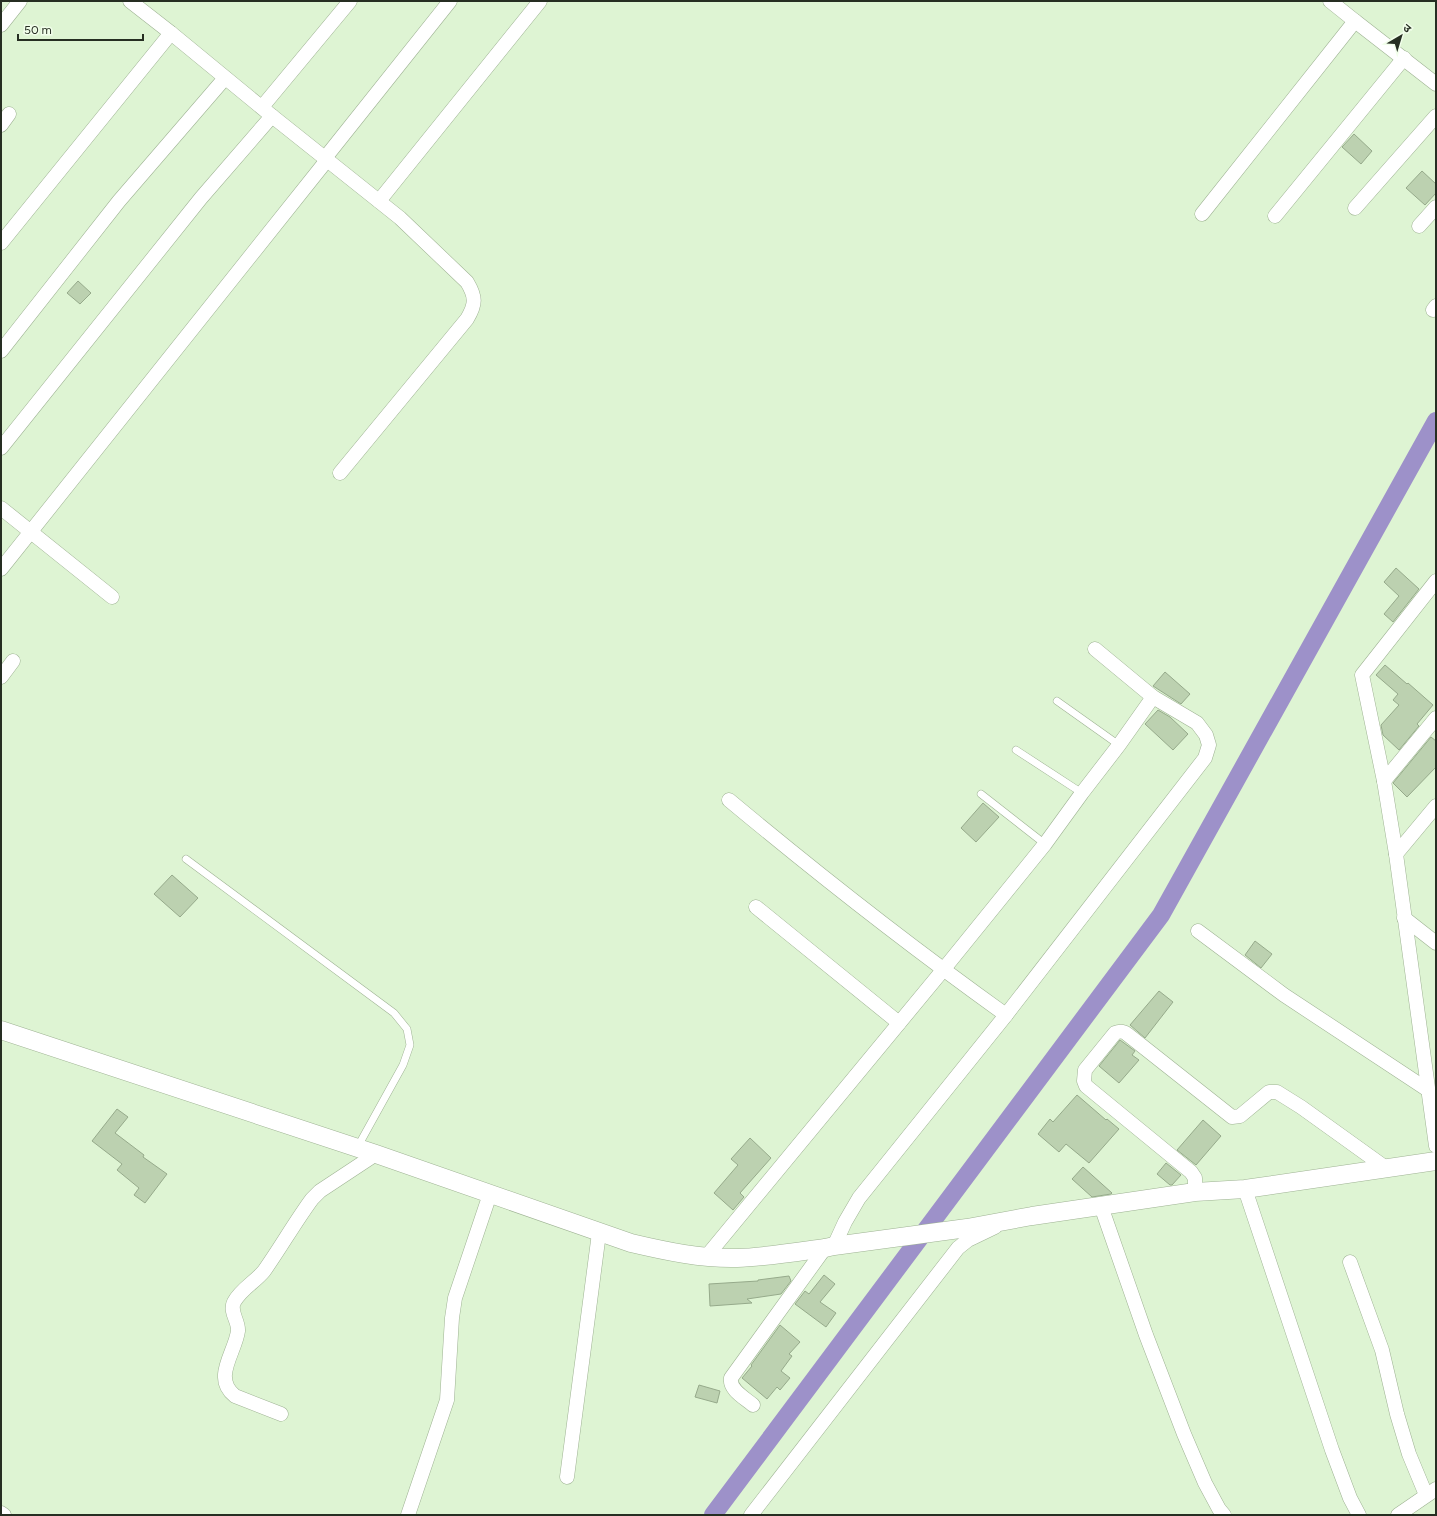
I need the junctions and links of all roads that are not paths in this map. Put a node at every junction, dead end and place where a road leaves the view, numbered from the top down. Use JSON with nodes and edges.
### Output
{"nodes":[{"id":1,"x":20,"y":1,"type":"edge"},
{"id":2,"x":130,"y":1,"type":"edge"},
{"id":3,"x":350,"y":1,"type":"edge"},
{"id":4,"x":450,"y":1,"type":"edge"},
{"id":5,"x":540,"y":1,"type":"edge"},
{"id":6,"x":1330,"y":1,"type":"edge"},
{"id":7,"x":1355,"y":21,"type":"junction"},
{"id":8,"x":1,"y":25,"type":"edge"},
{"id":9,"x":171,"y":33,"type":"junction"},
{"id":10,"x":1404,"y":58,"type":"junction"},
{"id":11,"x":225,"y":78,"type":"junction"},
{"id":12,"x":1436,"y":84,"type":"edge"},
{"id":13,"x":267,"y":112,"type":"junction"},
{"id":14,"x":1436,"y":116,"type":"edge"},
{"id":15,"x":326,"y":159,"type":"junction"},
{"id":16,"x":379,"y":201,"type":"junction"},
{"id":17,"x":1436,"y":207,"type":"edge"},
{"id":18,"x":1355,"y":208,"type":"dead end"},
{"id":19,"x":1202,"y":214,"type":"dead end"},
{"id":20,"x":1275,"y":216,"type":"dead end"},
{"id":21,"x":1419,"y":226,"type":"dead end"},
{"id":22,"x":1,"y":243,"type":"edge"},
{"id":23,"x":1,"y":350,"type":"edge"},
{"id":24,"x":1,"y":448,"type":"edge"},
{"id":25,"x":340,"y":473,"type":"dead end"},
{"id":26,"x":1,"y":508,"type":"edge"},
{"id":27,"x":30,"y":532,"type":"junction"},
{"id":28,"x":1,"y":569,"type":"edge"},
{"id":29,"x":1436,"y":582,"type":"edge"},
{"id":30,"x":112,"y":597,"type":"dead end"},
{"id":31,"x":1095,"y":649,"type":"dead end"},
{"id":32,"x":13,"y":661,"type":"dead end"},
{"id":33,"x":1,"y":677,"type":"edge"},
{"id":34,"x":1152,"y":697,"type":"junction"},
{"id":35,"x":1057,"y":701,"type":"dead end"},
{"id":36,"x":1436,"y":718,"type":"edge"},
{"id":37,"x":1119,"y":745,"type":"junction"},
{"id":38,"x":1016,"y":750,"type":"dead end"},
{"id":39,"x":1384,"y":781,"type":"junction"},
{"id":40,"x":1082,"y":793,"type":"junction"},
{"id":41,"x":981,"y":794,"type":"dead end"},
{"id":42,"x":729,"y":800,"type":"dead end"},
{"id":43,"x":1436,"y":806,"type":"edge"},
{"id":44,"x":1045,"y":844,"type":"junction"},
{"id":45,"x":1396,"y":854,"type":"junction"},
{"id":46,"x":186,"y":859,"type":"dead end"},
{"id":47,"x":756,"y":907,"type":"dead end"},
{"id":48,"x":1404,"y":918,"type":"junction"},
{"id":49,"x":1198,"y":931,"type":"dead end"},
{"id":50,"x":1436,"y":944,"type":"edge"},
{"id":51,"x":943,"y":970,"type":"junction"},
{"id":52,"x":1006,"y":1015,"type":"junction"},
{"id":53,"x":899,"y":1023,"type":"junction"},
{"id":54,"x":3,"y":1033,"type":"edge"},
{"id":55,"x":1428,"y":1090,"type":"junction"},
{"id":56,"x":1436,"y":1146,"type":"edge"},
{"id":57,"x":358,"y":1148,"type":"junction"},
{"id":58,"x":376,"y":1154,"type":"junction"},
{"id":59,"x":1436,"y":1161,"type":"edge"},
{"id":60,"x":1386,"y":1168,"type":"junction"},
{"id":61,"x":1245,"y":1189,"type":"junction"},
{"id":62,"x":1195,"y":1192,"type":"junction"},
{"id":63,"x":490,"y":1194,"type":"junction"},
{"id":64,"x":1101,"y":1206,"type":"junction"},
{"id":65,"x":1004,"y":1222,"type":"junction"},
{"id":66,"x":599,"y":1233,"type":"junction"},
{"id":67,"x":830,"y":1247,"type":"junction"},
{"id":68,"x":706,"y":1257,"type":"junction"},
{"id":69,"x":1350,"y":1262,"type":"dead end"},
{"id":70,"x":753,"y":1405,"type":"dead end"},
{"id":71,"x":281,"y":1414,"type":"dead end"},
{"id":72,"x":566,"y":1477,"type":"dead end"},
{"id":73,"x":1431,"y":1492,"type":"edge"},
{"id":74,"x":1,"y":1513,"type":"edge"},
{"id":75,"x":4,"y":1515,"type":"edge"},
{"id":76,"x":408,"y":1515,"type":"edge"},
{"id":77,"x":751,"y":1515,"type":"edge"},
{"id":78,"x":1224,"y":1515,"type":"edge"},
{"id":79,"x":1359,"y":1515,"type":"edge"},
{"id":80,"x":1398,"y":1515,"type":"edge"}],
"edges":[{"from":1,"to":8,"type":"street"},
{"from":2,"to":9,"type":"street"},
{"from":3,"to":13,"type":"street"},
{"from":4,"to":15,"type":"street"},
{"from":5,"to":16,"type":"street"},
{"from":6,"to":7,"type":"street"},
{"from":7,"to":10,"type":"street"},
{"from":7,"to":19,"type":"street"},
{"from":9,"to":11,"type":"street"},
{"from":9,"to":22,"type":"street"},
{"from":10,"to":12,"type":"street"},
{"from":10,"to":20,"type":"street"},
{"from":11,"to":13,"type":"street"},
{"from":11,"to":23,"type":"street"},
{"from":13,"to":15,"type":"street"},
{"from":13,"to":24,"type":"street"},
{"from":14,"to":18,"type":"street"},
{"from":15,"to":16,"type":"street"},
{"from":15,"to":27,"type":"street"},
{"from":16,"to":25,"type":"street"},
{"from":17,"to":21,"type":"street"},
{"from":26,"to":27,"type":"street"},
{"from":27,"to":28,"type":"street"},
{"from":27,"to":30,"type":"street"},
{"from":29,"to":39,"type":"street"},
{"from":31,"to":34,"type":"street"},
{"from":32,"to":33,"type":"street"},
{"from":34,"to":37,"type":"street"},
{"from":34,"to":52,"type":"street"},
{"from":35,"to":37,"type":"lane"},
{"from":36,"to":39,"type":"street"},
{"from":37,"to":40,"type":"street"},
{"from":38,"to":40,"type":"lane"},
{"from":39,"to":45,"type":"street"},
{"from":40,"to":44,"type":"street"},
{"from":41,"to":44,"type":"lane"},
{"from":42,"to":51,"type":"street"},
{"from":43,"to":45,"type":"street"},
{"from":44,"to":51,"type":"street"},
{"from":45,"to":48,"type":"street"},
{"from":46,"to":57,"type":"lane"},
{"from":47,"to":53,"type":"street"},
{"from":48,"to":50,"type":"street"},
{"from":48,"to":55,"type":"street"},
{"from":49,"to":55,"type":"street"},
{"from":51,"to":52,"type":"street"},
{"from":51,"to":53,"type":"street"},
{"from":52,"to":67,"type":"street"},
{"from":53,"to":68,"type":"street"},
{"from":54,"to":57,"type":"street"},
{"from":55,"to":56,"type":"street"},
{"from":57,"to":58,"type":"street"},
{"from":58,"to":63,"type":"street"},
{"from":58,"to":71,"type":"street"},
{"from":59,"to":60,"type":"street"},
{"from":60,"to":61,"type":"street"},
{"from":60,"to":62,"type":"street"},
{"from":61,"to":62,"type":"street"},
{"from":61,"to":79,"type":"street"},
{"from":62,"to":64,"type":"street"},
{"from":63,"to":66,"type":"street"},
{"from":63,"to":76,"type":"street"},
{"from":64,"to":65,"type":"street"},
{"from":64,"to":78,"type":"street"},
{"from":65,"to":67,"type":"street"},
{"from":65,"to":77,"type":"street"},
{"from":66,"to":68,"type":"street"},
{"from":66,"to":72,"type":"street"},
{"from":67,"to":68,"type":"street"},
{"from":67,"to":70,"type":"street"},
{"from":69,"to":73,"type":"street"},
{"from":73,"to":80,"type":"street"},
{"from":74,"to":75,"type":"street"}]}
